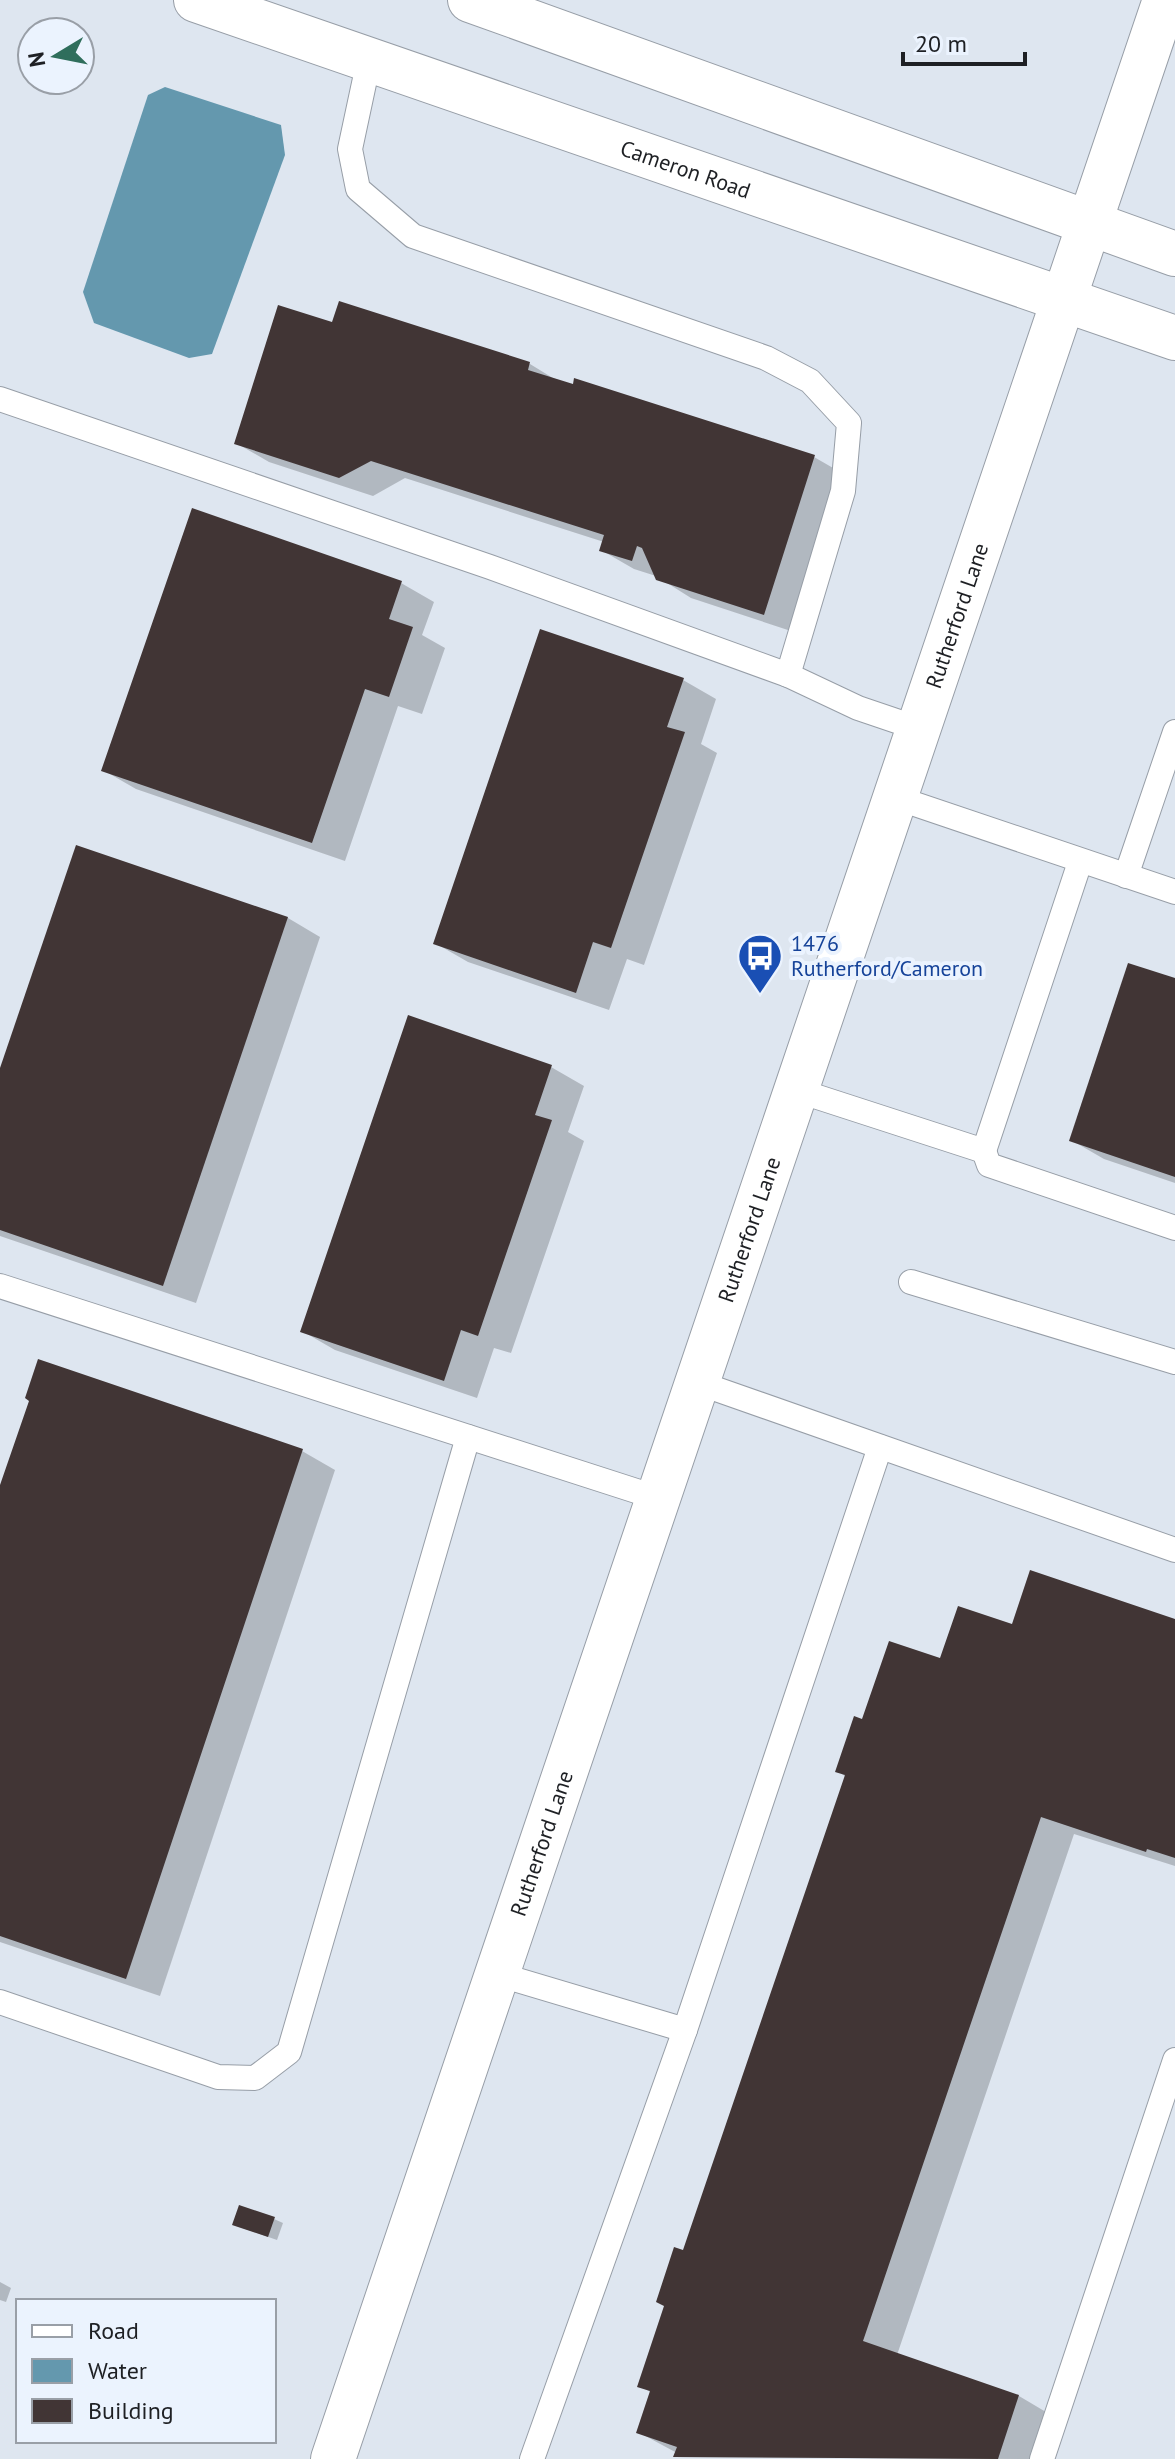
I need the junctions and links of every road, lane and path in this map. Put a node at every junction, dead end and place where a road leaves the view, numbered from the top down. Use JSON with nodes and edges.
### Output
{"nodes":[{"id":1,"x":196,"y":0,"type":"edge"},
{"id":2,"x":470,"y":0,"type":"edge"},
{"id":3,"x":1165,"y":0,"type":"edge"},
{"id":4,"x":369,"y":60,"type":"junction"},
{"id":5,"x":1087,"y":223,"type":"junction"},
{"id":6,"x":1175,"y":254,"type":"edge"},
{"id":7,"x":1063,"y":298,"type":"junction"},
{"id":8,"x":1175,"y":338,"type":"edge"},
{"id":9,"x":0,"y":399,"type":"edge"},
{"id":10,"x":788,"y":675,"type":"junction"},
{"id":11,"x":917,"y":728,"type":"junction"},
{"id":12,"x":1175,"y":732,"type":"edge"},
{"id":13,"x":894,"y":797,"type":"junction"},
{"id":14,"x":1080,"y":862,"type":"junction"},
{"id":15,"x":1126,"y":876,"type":"junction"},
{"id":16,"x":1175,"y":892,"type":"edge"},
{"id":17,"x":796,"y":1090,"type":"junction"},
{"id":18,"x":984,"y":1151,"type":"junction"},
{"id":19,"x":1175,"y":1228,"type":"edge"},
{"id":20,"x":911,"y":1282,"type":"dead end"},
{"id":21,"x":0,"y":1286,"type":"edge"},
{"id":22,"x":1175,"y":1362,"type":"edge"},
{"id":23,"x":696,"y":1382,"type":"junction"},
{"id":24,"x":468,"y":1437,"type":"junction"},
{"id":25,"x":880,"y":1447,"type":"junction"},
{"id":26,"x":658,"y":1498,"type":"junction"},
{"id":27,"x":1175,"y":1550,"type":"edge"},
{"id":28,"x":497,"y":1974,"type":"junction"},
{"id":29,"x":0,"y":2002,"type":"edge"},
{"id":30,"x":685,"y":2030,"type":"junction"},
{"id":31,"x":1175,"y":2060,"type":"edge"},
{"id":32,"x":333,"y":2459,"type":"edge"},
{"id":33,"x":532,"y":2459,"type":"edge"},
{"id":34,"x":1042,"y":2459,"type":"edge"}],
"edges":[{"from":1,"to":4,"type":"street","name":"Cameron Road"},
{"from":2,"to":5,"type":"street"},
{"from":3,"to":5,"type":"street","name":"Rutherford Lane"},
{"from":4,"to":7,"type":"street","name":"Cameron Road"},
{"from":4,"to":10,"type":"lane"},
{"from":5,"to":6,"type":"street"},
{"from":5,"to":7,"type":"street","name":"Rutherford Lane"},
{"from":7,"to":8,"type":"street","name":"Cameron Road"},
{"from":7,"to":11,"type":"street","name":"Rutherford Lane"},
{"from":9,"to":10,"type":"lane"},
{"from":10,"to":11,"type":"lane"},
{"from":11,"to":13,"type":"street","name":"Rutherford Lane"},
{"from":12,"to":15,"type":"lane"},
{"from":13,"to":14,"type":"lane"},
{"from":13,"to":17,"type":"street","name":"Rutherford Lane"},
{"from":14,"to":15,"type":"lane"},
{"from":14,"to":18,"type":"lane"},
{"from":15,"to":16,"type":"lane"},
{"from":17,"to":18,"type":"lane"},
{"from":17,"to":23,"type":"street","name":"Rutherford Lane"},
{"from":18,"to":19,"type":"lane"},
{"from":20,"to":22,"type":"lane"},
{"from":21,"to":24,"type":"lane"},
{"from":23,"to":25,"type":"lane"},
{"from":23,"to":26,"type":"street","name":"Rutherford Lane"},
{"from":24,"to":26,"type":"lane"},
{"from":24,"to":29,"type":"lane"},
{"from":25,"to":27,"type":"lane"},
{"from":25,"to":30,"type":"lane"},
{"from":26,"to":28,"type":"street","name":"Rutherford Lane"},
{"from":28,"to":30,"type":"lane"},
{"from":28,"to":32,"type":"street","name":"Rutherford Lane"},
{"from":30,"to":33,"type":"lane"},
{"from":31,"to":34,"type":"lane"}]}
